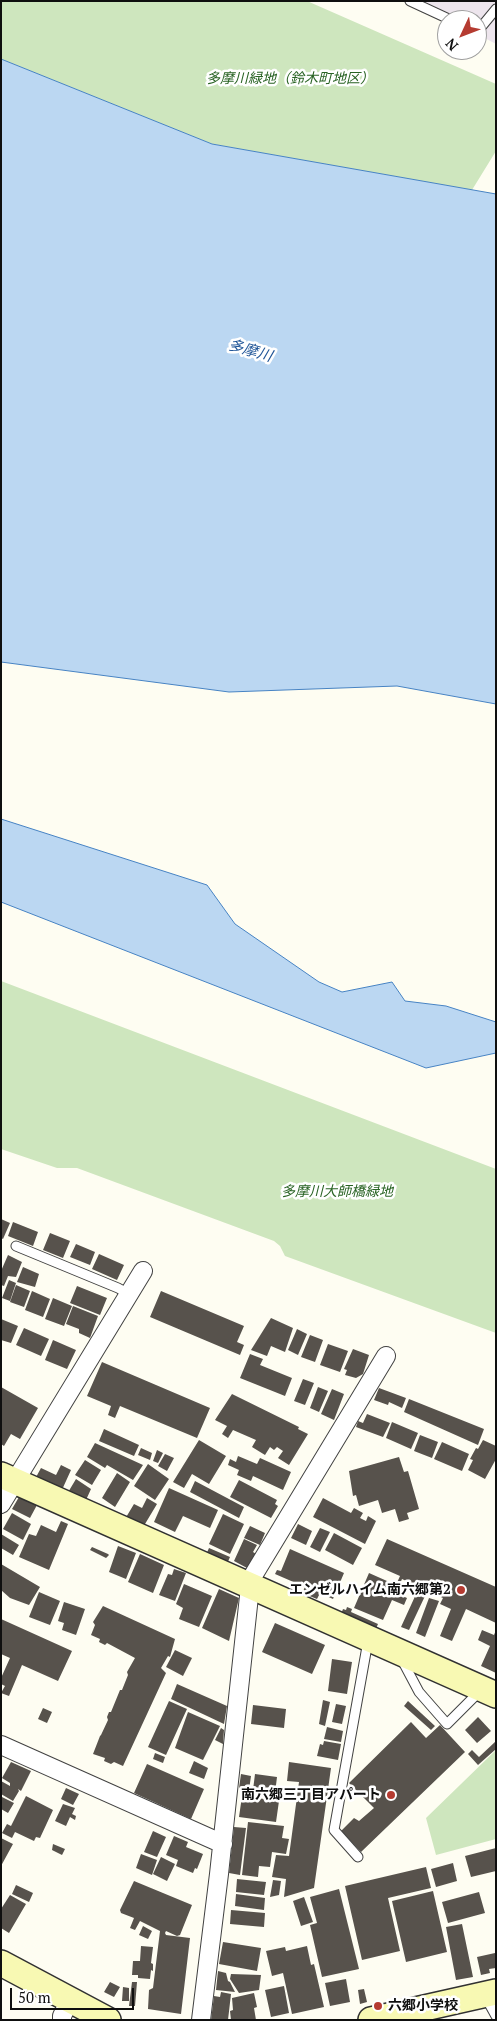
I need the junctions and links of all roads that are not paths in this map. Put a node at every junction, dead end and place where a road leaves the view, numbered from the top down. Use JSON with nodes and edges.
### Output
{"nodes":[{"id":1,"x":410,"y":1,"type":"edge"},
{"id":2,"x":496,"y":9,"type":"edge"},
{"id":3,"x":437,"y":14,"type":"edge"},
{"id":4,"x":487,"y":20,"type":"edge"},
{"id":5,"x":16,"y":1246,"type":"dead end"},
{"id":6,"x":143,"y":1272,"type":"dead end"},
{"id":7,"x":129,"y":1294,"type":"junction"},
{"id":8,"x":386,"y":1356,"type":"dead end"},
{"id":9,"x":8,"y":1478,"type":"edge"},
{"id":10,"x":1,"y":1504,"type":"edge"},
{"id":11,"x":250,"y":1587,"type":"junction"},
{"id":12,"x":369,"y":1639,"type":"junction"},
{"id":13,"x":398,"y":1652,"type":"junction"},
{"id":14,"x":489,"y":1692,"type":"edge"},
{"id":15,"x":1,"y":1745,"type":"edge"},
{"id":16,"x":223,"y":1844,"type":"junction"},
{"id":17,"x":358,"y":1857,"type":"dead end"},
{"id":18,"x":1,"y":1963,"type":"edge"},
{"id":19,"x":492,"y":2001,"type":"edge"},
{"id":20,"x":66,"y":2010,"type":"edge"},
{"id":21,"x":108,"y":2020,"type":"edge"},
{"id":22,"x":201,"y":2020,"type":"edge"},
{"id":23,"x":371,"y":2020,"type":"edge"}],
"edges":[{"from":1,"to":3,"type":"lane"},
{"from":2,"to":4,"type":"lane"},
{"from":5,"to":7,"type":"lane"},
{"from":6,"to":7,"type":"street"},
{"from":7,"to":9,"type":"street"},
{"from":8,"to":11,"type":"street"},
{"from":9,"to":10,"type":"street"},
{"from":9,"to":11,"type":"street"},
{"from":11,"to":12,"type":"street"},
{"from":11,"to":16,"type":"street"},
{"from":12,"to":13,"type":"street"},
{"from":12,"to":17,"type":"lane"},
{"from":13,"to":14,"type":"street"},
{"from":13,"to":14,"type":"lane"},
{"from":15,"to":16,"type":"street"},
{"from":16,"to":22,"type":"street"},
{"from":18,"to":20,"type":"street"},
{"from":19,"to":23,"type":"street"},
{"from":20,"to":21,"type":"street"}]}
